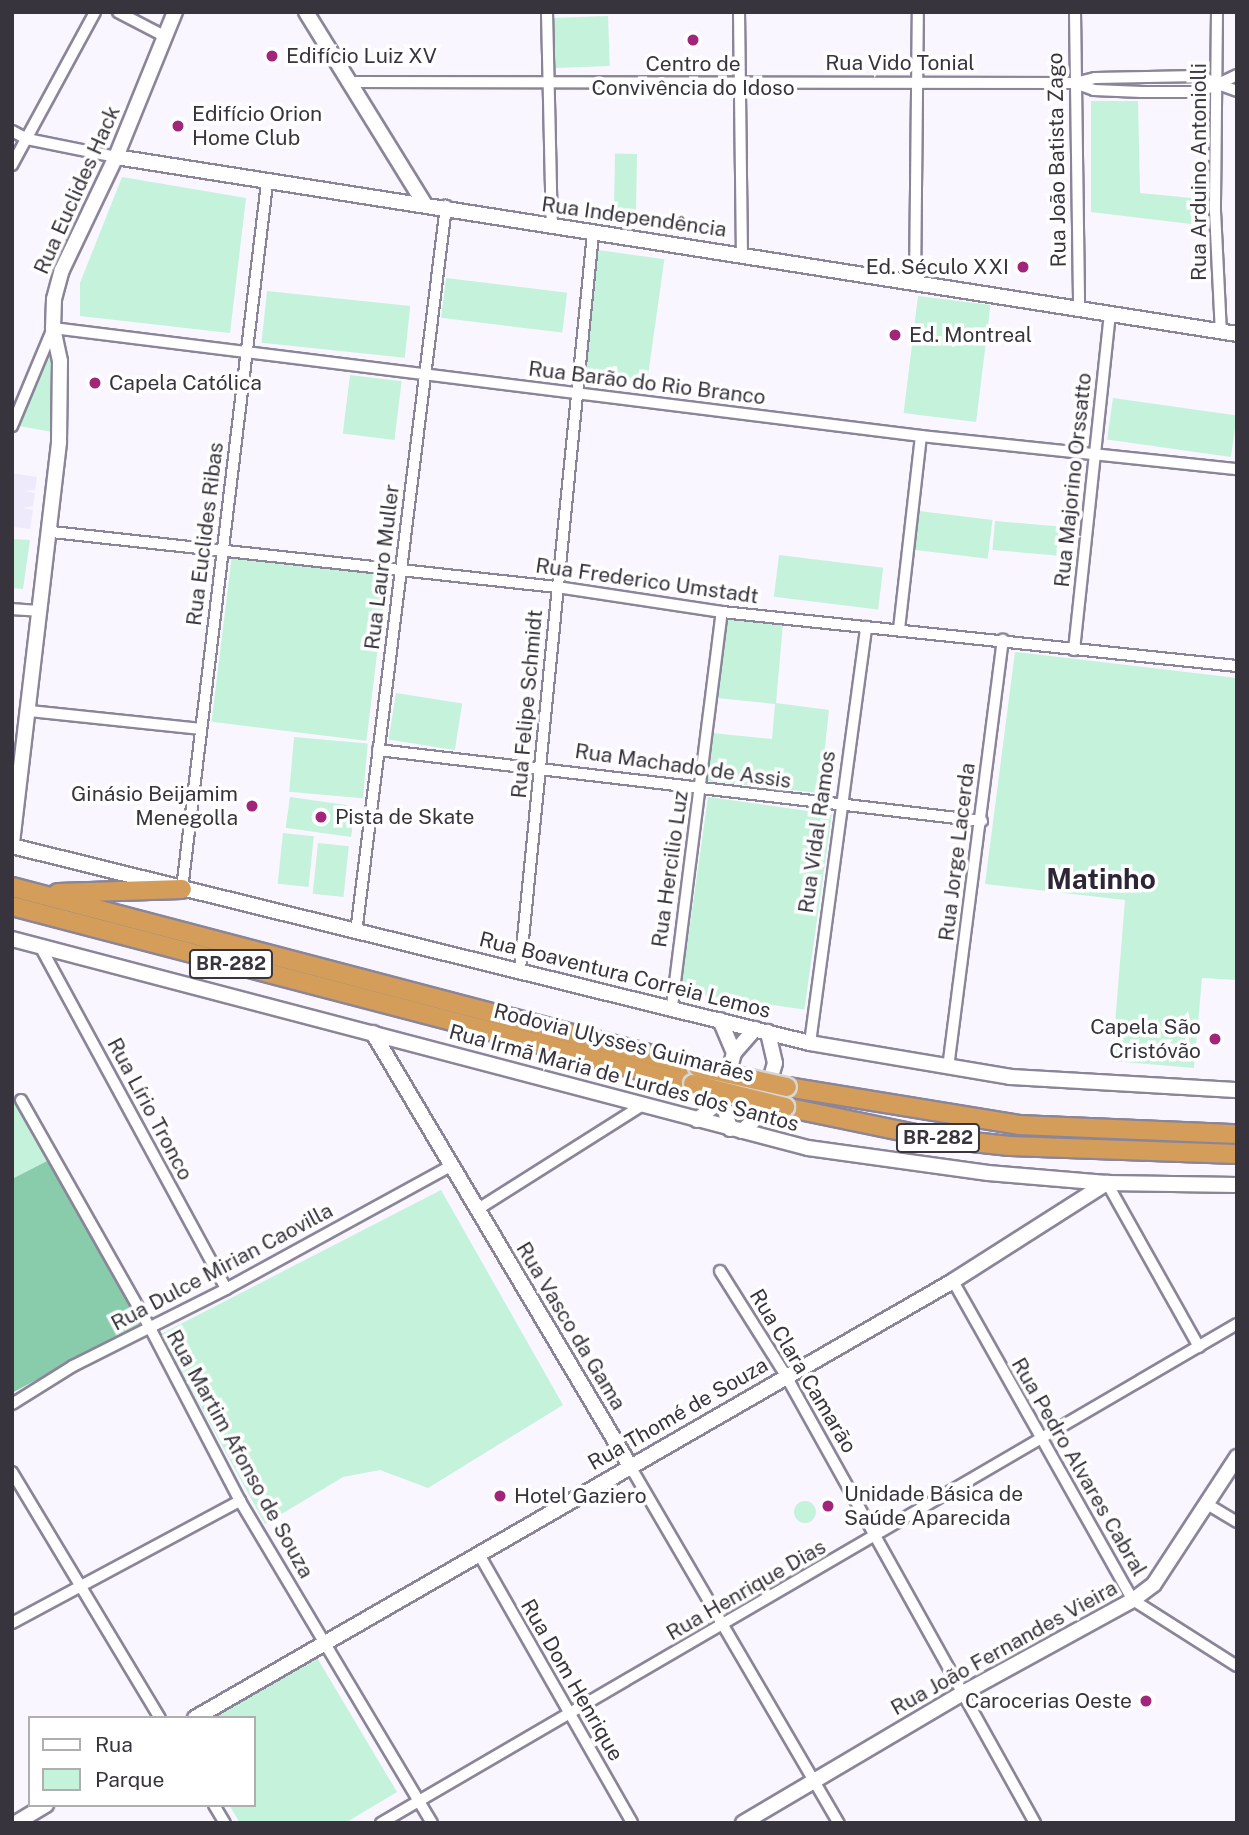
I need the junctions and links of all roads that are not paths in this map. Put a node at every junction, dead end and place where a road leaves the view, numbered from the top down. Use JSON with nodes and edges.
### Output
{"nodes":[{"id":1,"x":95,"y":12,"type":"edge"},
{"id":2,"x":118,"y":12,"type":"edge"},
{"id":3,"x":175,"y":12,"type":"edge"},
{"id":4,"x":306,"y":12,"type":"edge"},
{"id":5,"x":547,"y":12,"type":"edge"},
{"id":6,"x":739,"y":12,"type":"edge"},
{"id":7,"x":918,"y":12,"type":"edge"},
{"id":8,"x":1075,"y":12,"type":"edge"},
{"id":9,"x":1217,"y":12,"type":"edge"},
{"id":10,"x":166,"y":37,"type":"junction"},
{"id":11,"x":1237,"y":75,"type":"edge"},
{"id":12,"x":1142,"y":77,"type":"junction"},
{"id":13,"x":548,"y":81,"type":"junction"},
{"id":14,"x":347,"y":82,"type":"junction"},
{"id":15,"x":740,"y":82,"type":"junction"},
{"id":16,"x":916,"y":82,"type":"junction"},
{"id":17,"x":1075,"y":83,"type":"junction"},
{"id":18,"x":1218,"y":83,"type":"junction"},
{"id":19,"x":1237,"y":91,"type":"edge"},
{"id":20,"x":1142,"y":92,"type":"junction"},
{"id":21,"x":12,"y":131,"type":"edge"},
{"id":22,"x":27,"y":139,"type":"junction"},
{"id":23,"x":116,"y":157,"type":"junction"},
{"id":24,"x":12,"y":165,"type":"edge"},
{"id":25,"x":267,"y":183,"type":"junction"},
{"id":26,"x":424,"y":203,"type":"junction"},
{"id":27,"x":446,"y":206,"type":"junction"},
{"id":28,"x":552,"y":228,"type":"junction"},
{"id":29,"x":593,"y":234,"type":"junction"},
{"id":30,"x":742,"y":254,"type":"junction"},
{"id":31,"x":915,"y":284,"type":"junction"},
{"id":32,"x":1079,"y":307,"type":"junction"},
{"id":33,"x":1110,"y":314,"type":"junction"},
{"id":34,"x":53,"y":328,"type":"junction"},
{"id":35,"x":1222,"y":332,"type":"junction"},
{"id":36,"x":1237,"y":334,"type":"edge"},
{"id":37,"x":247,"y":354,"type":"junction"},
{"id":38,"x":424,"y":376,"type":"junction"},
{"id":39,"x":576,"y":393,"type":"junction"},
{"id":40,"x":12,"y":426,"type":"edge"},
{"id":41,"x":920,"y":436,"type":"junction"},
{"id":42,"x":1096,"y":453,"type":"junction"},
{"id":43,"x":1237,"y":469,"type":"edge"},
{"id":44,"x":52,"y":532,"type":"junction"},
{"id":45,"x":223,"y":550,"type":"junction"},
{"id":46,"x":401,"y":569,"type":"junction"},
{"id":47,"x":557,"y":587,"type":"junction"},
{"id":48,"x":12,"y":609,"type":"edge"},
{"id":49,"x":41,"y":611,"type":"junction"},
{"id":50,"x":722,"y":611,"type":"junction"},
{"id":51,"x":866,"y":627,"type":"junction"},
{"id":52,"x":899,"y":629,"type":"junction"},
{"id":53,"x":1003,"y":640,"type":"junction"},
{"id":54,"x":1074,"y":650,"type":"junction"},
{"id":55,"x":1237,"y":666,"type":"edge"},
{"id":56,"x":30,"y":711,"type":"junction"},
{"id":57,"x":201,"y":729,"type":"junction"},
{"id":58,"x":379,"y":750,"type":"junction"},
{"id":59,"x":541,"y":767,"type":"junction"},
{"id":60,"x":700,"y":789,"type":"junction"},
{"id":61,"x":839,"y":806,"type":"junction"},
{"id":62,"x":982,"y":821,"type":"junction"},
{"id":63,"x":12,"y":844,"type":"edge"},
{"id":64,"x":12,"y":887,"type":"edge"},
{"id":65,"x":182,"y":889,"type":"junction"},
{"id":66,"x":37,"y":894,"type":"junction"},
{"id":67,"x":12,"y":906,"type":"edge"},
{"id":68,"x":356,"y":933,"type":"junction"},
{"id":69,"x":12,"y":939,"type":"edge"},
{"id":70,"x":40,"y":946,"type":"junction"},
{"id":71,"x":520,"y":969,"type":"junction"},
{"id":72,"x":671,"y":1006,"type":"junction"},
{"id":73,"x":720,"y":1020,"type":"junction"},
{"id":74,"x":761,"y":1030,"type":"junction"},
{"id":75,"x":373,"y":1033,"type":"junction"},
{"id":76,"x":796,"y":1039,"type":"junction"},
{"id":77,"x":810,"y":1043,"type":"junction"},
{"id":78,"x":734,"y":1053,"type":"junction"},
{"id":79,"x":776,"y":1057,"type":"junction"},
{"id":80,"x":948,"y":1068,"type":"junction"},
{"id":81,"x":695,"y":1075,"type":"junction"},
{"id":82,"x":1237,"y":1090,"type":"edge"},
{"id":83,"x":722,"y":1099,"type":"junction"},
{"id":84,"x":20,"y":1100,"type":"dead end"},
{"id":85,"x":641,"y":1106,"type":"junction"},
{"id":86,"x":760,"y":1115,"type":"junction"},
{"id":87,"x":697,"y":1120,"type":"junction"},
{"id":88,"x":736,"y":1130,"type":"junction"},
{"id":89,"x":1237,"y":1134,"type":"edge"},
{"id":90,"x":772,"y":1139,"type":"junction"},
{"id":91,"x":1237,"y":1154,"type":"edge"},
{"id":92,"x":451,"y":1167,"type":"junction"},
{"id":93,"x":1107,"y":1183,"type":"junction"},
{"id":94,"x":1237,"y":1185,"type":"edge"},
{"id":95,"x":478,"y":1209,"type":"junction"},
{"id":96,"x":720,"y":1271,"type":"dead end"},
{"id":97,"x":953,"y":1281,"type":"junction"},
{"id":98,"x":226,"y":1289,"type":"junction"},
{"id":99,"x":1237,"y":1324,"type":"edge"},
{"id":100,"x":149,"y":1328,"type":"junction"},
{"id":101,"x":1199,"y":1346,"type":"junction"},
{"id":102,"x":786,"y":1376,"type":"junction"},
{"id":103,"x":12,"y":1404,"type":"edge"},
{"id":104,"x":1040,"y":1437,"type":"junction"},
{"id":105,"x":1237,"y":1457,"type":"edge"},
{"id":106,"x":630,"y":1466,"type":"junction"},
{"id":107,"x":12,"y":1472,"type":"edge"},
{"id":108,"x":240,"y":1501,"type":"junction"},
{"id":109,"x":1207,"y":1504,"type":"junction"},
{"id":110,"x":1237,"y":1522,"type":"edge"},
{"id":111,"x":877,"y":1537,"type":"junction"},
{"id":112,"x":480,"y":1556,"type":"junction"},
{"id":113,"x":83,"y":1586,"type":"junction"},
{"id":114,"x":1133,"y":1600,"type":"junction"},
{"id":115,"x":12,"y":1623,"type":"edge"},
{"id":116,"x":722,"y":1626,"type":"junction"},
{"id":117,"x":324,"y":1641,"type":"junction"},
{"id":118,"x":1237,"y":1666,"type":"edge"},
{"id":119,"x":963,"y":1693,"type":"junction"},
{"id":120,"x":568,"y":1713,"type":"junction"},
{"id":121,"x":159,"y":1716,"type":"edge"},
{"id":122,"x":198,"y":1716,"type":"edge"},
{"id":123,"x":815,"y":1781,"type":"junction"},
{"id":124,"x":418,"y":1799,"type":"junction"},
{"id":125,"x":43,"y":1807,"type":"edge"},
{"id":126,"x":215,"y":1807,"type":"edge"},
{"id":127,"x":12,"y":1814,"type":"edge"},
{"id":128,"x":17,"y":1823,"type":"edge"},
{"id":129,"x":225,"y":1823,"type":"edge"},
{"id":130,"x":381,"y":1823,"type":"edge"},
{"id":131,"x":432,"y":1823,"type":"edge"},
{"id":132,"x":632,"y":1823,"type":"edge"},
{"id":133,"x":743,"y":1823,"type":"edge"},
{"id":134,"x":839,"y":1823,"type":"edge"},
{"id":135,"x":1035,"y":1823,"type":"edge"}],
"edges":[{"from":1,"to":22,"type":"street"},
{"from":2,"to":10,"type":"street"},
{"from":3,"to":10,"type":"street","name":"Rua Euclides Hack"},
{"from":4,"to":14,"type":"street"},
{"from":5,"to":13,"type":"street"},
{"from":6,"to":15,"type":"street"},
{"from":7,"to":16,"type":"street"},
{"from":8,"to":17,"type":"street","name":"Rua João Batista Zago"},
{"from":9,"to":18,"type":"street","name":"Rua Arduino Antoniolli"},
{"from":10,"to":23,"type":"street","name":"Rua Euclides Hack"},
{"from":11,"to":18,"type":"street","name":"Rua Vido Tonial"},
{"from":12,"to":17,"type":"street","name":"Rua Vido Tonial"},
{"from":12,"to":18,"type":"street","name":"Rua Vido Tonial"},
{"from":12,"to":20,"type":"street"},
{"from":13,"to":14,"type":"street","name":"Rua Vido Tonial"},
{"from":13,"to":15,"type":"street","name":"Rua Vido Tonial"},
{"from":13,"to":28,"type":"street"},
{"from":14,"to":26,"type":"street"},
{"from":15,"to":16,"type":"street","name":"Rua Vido Tonial"},
{"from":15,"to":30,"type":"street"},
{"from":16,"to":17,"type":"street","name":"Rua Vido Tonial"},
{"from":16,"to":31,"type":"street"},
{"from":17,"to":20,"type":"street","name":"Rua Vido Tonial"},
{"from":17,"to":32,"type":"street","name":"Rua João Batista Zago"},
{"from":18,"to":19,"type":"street","name":"Rua Vido Tonial"},
{"from":18,"to":20,"type":"street","name":"Rua Vido Tonial"},
{"from":18,"to":35,"type":"street","name":"Rua Arduino Antoniolli"},
{"from":21,"to":22,"type":"street","name":"Rua Independência"},
{"from":22,"to":23,"type":"street","name":"Rua Independência"},
{"from":22,"to":24,"type":"street"},
{"from":23,"to":25,"type":"street","name":"Rua Independência"},
{"from":23,"to":34,"type":"street","name":"Rua Euclides Hack"},
{"from":25,"to":26,"type":"street","name":"Rua Independência"},
{"from":25,"to":37,"type":"street","name":"Rua Euclides Ribas"},
{"from":26,"to":27,"type":"street","name":"Rua Independência"},
{"from":27,"to":28,"type":"street","name":"Rua Independência"},
{"from":27,"to":38,"type":"street","name":"Rua Lauro Muller"},
{"from":28,"to":29,"type":"street","name":"Rua Independência"},
{"from":29,"to":30,"type":"street","name":"Rua Independência"},
{"from":29,"to":39,"type":"street","name":"Rua Felipe Schmidt"},
{"from":30,"to":31,"type":"street","name":"Rua Independência"},
{"from":31,"to":32,"type":"street","name":"Rua Independência"},
{"from":32,"to":33,"type":"street","name":"Rua Independência"},
{"from":33,"to":35,"type":"street","name":"Rua Independência"},
{"from":33,"to":42,"type":"street","name":"Rua Majorino Orssatto"},
{"from":34,"to":37,"type":"street","name":"Rua Barão do Rio Branco"},
{"from":34,"to":40,"type":"street","name":"Rua Euclides Hack"},
{"from":34,"to":44,"type":"street"},
{"from":35,"to":36,"type":"street","name":"Rua Independência"},
{"from":37,"to":38,"type":"street","name":"Rua Barão do Rio Branco"},
{"from":37,"to":45,"type":"street","name":"Rua Euclides Ribas"},
{"from":38,"to":39,"type":"street","name":"Rua Barão do Rio Branco"},
{"from":38,"to":46,"type":"street","name":"Rua Lauro Muller"},
{"from":39,"to":41,"type":"street","name":"Rua Barão do Rio Branco"},
{"from":39,"to":47,"type":"street","name":"Rua Felipe Schmidt"},
{"from":41,"to":42,"type":"street","name":"Rua Barão do Rio Branco"},
{"from":41,"to":52,"type":"street"},
{"from":42,"to":43,"type":"street","name":"Rua Barão do Rio Branco"},
{"from":42,"to":54,"type":"street","name":"Rua Majorino Orssatto"},
{"from":44,"to":45,"type":"street","name":"Rua Frederico Umstadt"},
{"from":44,"to":49,"type":"street"},
{"from":45,"to":46,"type":"street","name":"Rua Frederico Umstadt"},
{"from":45,"to":57,"type":"street","name":"Rua Euclides Ribas"},
{"from":46,"to":47,"type":"street","name":"Rua Frederico Umstadt"},
{"from":46,"to":58,"type":"street","name":"Rua Lauro Muller"},
{"from":47,"to":50,"type":"street","name":"Rua Frederico Umstadt"},
{"from":47,"to":59,"type":"street","name":"Rua Felipe Schmidt"},
{"from":48,"to":49,"type":"street"},
{"from":49,"to":56,"type":"street"},
{"from":50,"to":51,"type":"street","name":"Rua Frederico Umstadt"},
{"from":50,"to":60,"type":"street","name":"Rua Hercilio Luz"},
{"from":51,"to":52,"type":"street","name":"Rua Frederico Umstadt"},
{"from":51,"to":61,"type":"street","name":"Rua Vidal Ramos"},
{"from":52,"to":53,"type":"street","name":"Rua Frederico Umstadt"},
{"from":53,"to":54,"type":"street","name":"Rua Frederico Umstadt"},
{"from":53,"to":62,"type":"street","name":"Rua Jorge Lacerda"},
{"from":54,"to":55,"type":"street","name":"Rua Frederico Umstadt"},
{"from":56,"to":57,"type":"street"},
{"from":56,"to":63,"type":"street"},
{"from":57,"to":65,"type":"street","name":"Rua Euclides Ribas"},
{"from":58,"to":59,"type":"street","name":"Rua Machado de Assis"},
{"from":58,"to":68,"type":"street","name":"Rua Lauro Muller"},
{"from":59,"to":60,"type":"street","name":"Rua Machado de Assis"},
{"from":59,"to":71,"type":"street","name":"Rua Felipe Schmidt"},
{"from":60,"to":61,"type":"street","name":"Rua Machado de Assis"},
{"from":60,"to":72,"type":"street","name":"Rua Hercilio Luz"},
{"from":61,"to":62,"type":"street","name":"Rua Machado de Assis"},
{"from":61,"to":77,"type":"street","name":"Rua Vidal Ramos"},
{"from":62,"to":80,"type":"street","name":"Rua Jorge Lacerda"},
{"from":63,"to":65,"type":"street","name":"Rua Boaventura Correia Lemos"},
{"from":64,"to":66,"type":"highway","name":"Rodovia Ulysses Guimarães","number":"BR-282"},
{"from":65,"to":66,"type":"highway"},
{"from":65,"to":68,"type":"street","name":"Rua Boaventura Correia Lemos"},
{"from":66,"to":81,"type":"highway","name":"Rodovia Ulysses Guimarães","number":"BR-282"},
{"from":67,"to":81,"type":"highway","name":"Rodovia Ulysses Guimarães","number":"BR-282"},
{"from":68,"to":71,"type":"street","name":"Rua Boaventura Correia Lemos"},
{"from":69,"to":70,"type":"street","name":"Rua Irmã Maria de Lurdes dos Santos"},
{"from":70,"to":75,"type":"street","name":"Rua Irmã Maria de Lurdes dos Santos"},
{"from":70,"to":98,"type":"street","name":"Rua Lírio Tronco"},
{"from":71,"to":72,"type":"street","name":"Rua Boaventura Correia Lemos"},
{"from":72,"to":73,"type":"street","name":"Rua Boaventura Correia Lemos"},
{"from":73,"to":74,"type":"street","name":"Rua Boaventura Correia Lemos"},
{"from":73,"to":78,"type":"street"},
{"from":74,"to":76,"type":"street","name":"Rua Boaventura Correia Lemos"},
{"from":74,"to":78,"type":"street"},
{"from":74,"to":79,"type":"street"},
{"from":75,"to":85,"type":"street","name":"Rua Irmã Maria de Lurdes dos Santos"},
{"from":75,"to":92,"type":"street","name":"Rua Vasco da Gama"},
{"from":76,"to":77,"type":"street","name":"Rua Boaventura Correia Lemos"},
{"from":76,"to":79,"type":"street"},
{"from":77,"to":80,"type":"street","name":"Rua Boaventura Correia Lemos"},
{"from":78,"to":83,"type":"street"},
{"from":79,"to":86,"type":"street"},
{"from":80,"to":82,"type":"street","name":"Rua Boaventura Correia Lemos"},
{"from":81,"to":89,"type":"highway","name":"Rodovia Ulysses Guimarães","number":"BR-282","bridge":true},
{"from":81,"to":91,"type":"highway","name":"Rodovia Ulysses Guimarães","number":"BR-282","bridge":true},
{"from":83,"to":87,"type":"street"},
{"from":83,"to":88,"type":"street"},
{"from":84,"to":100,"type":"street","name":"Rua Martim Afonso de Souza"},
{"from":85,"to":87,"type":"street","name":"Rua Irmã Maria de Lurdes dos Santos"},
{"from":85,"to":95,"type":"street"},
{"from":86,"to":88,"type":"street"},
{"from":86,"to":90,"type":"street"},
{"from":87,"to":88,"type":"street","name":"Rua Irmã Maria de Lurdes dos Santos"},
{"from":88,"to":90,"type":"street","name":"Rua Irmã Maria de Lurdes dos Santos"},
{"from":90,"to":93,"type":"street","name":"Rua Irmã Maria de Lurdes dos Santos"},
{"from":92,"to":95,"type":"street","name":"Rua Vasco da Gama"},
{"from":92,"to":98,"type":"street","name":"Rua Dulce Mirian Caovilla"},
{"from":93,"to":94,"type":"street","name":"Rua Irmã Maria de Lurdes dos Santos"},
{"from":93,"to":97,"type":"street","name":"Rua Thomé de Souza"},
{"from":93,"to":101,"type":"street"},
{"from":95,"to":106,"type":"street","name":"Rua Vasco da Gama"},
{"from":96,"to":102,"type":"street","name":"Rua Clara Camarão"},
{"from":97,"to":102,"type":"street","name":"Rua Thomé de Souza"},
{"from":97,"to":104,"type":"street","name":"Rua Pedro Alvares Cabral"},
{"from":98,"to":100,"type":"street","name":"Rua Dulce Mirian Caovilla"},
{"from":99,"to":101,"type":"street","name":"Rua Henrique Dias"},
{"from":100,"to":103,"type":"street","name":"Rua Dulce Mirian Caovilla"},
{"from":100,"to":108,"type":"street","name":"Rua Martim Afonso de Souza"},
{"from":101,"to":104,"type":"street","name":"Rua Henrique Dias"},
{"from":102,"to":106,"type":"street","name":"Rua Thomé de Souza"},
{"from":102,"to":111,"type":"street","name":"Rua Clara Camarão"},
{"from":104,"to":111,"type":"street","name":"Rua Henrique Dias"},
{"from":104,"to":114,"type":"street","name":"Rua Pedro Alvares Cabral"},
{"from":105,"to":109,"type":"street","name":"Rua João Fernandes Vieira"},
{"from":106,"to":112,"type":"street","name":"Rua Thomé de Souza"},
{"from":106,"to":116,"type":"street","name":"Rua Vasco da Gama"},
{"from":107,"to":113,"type":"street"},
{"from":108,"to":113,"type":"street"},
{"from":108,"to":117,"type":"street","name":"Rua Martim Afonso de Souza"},
{"from":109,"to":110,"type":"street"},
{"from":109,"to":114,"type":"street","name":"Rua João Fernandes Vieira"},
{"from":111,"to":116,"type":"street","name":"Rua Henrique Dias"},
{"from":111,"to":119,"type":"street","name":"Rua Clara Camarão"},
{"from":112,"to":117,"type":"street","name":"Rua Thomé de Souza"},
{"from":112,"to":120,"type":"street","name":"Rua Dom Henrique"},
{"from":113,"to":115,"type":"street"},
{"from":113,"to":121,"type":"street"},
{"from":114,"to":118,"type":"street","name":"Rua Pedro Alvares Cabral"},
{"from":114,"to":119,"type":"street","name":"Rua João Fernandes Vieira"},
{"from":116,"to":120,"type":"street","name":"Rua Henrique Dias"},
{"from":116,"to":123,"type":"street","name":"Rua Vasco da Gama"},
{"from":117,"to":122,"type":"street","name":"Rua Thomé de Souza"},
{"from":117,"to":124,"type":"street","name":"Rua Martim Afonso de Souza"},
{"from":119,"to":123,"type":"street","name":"Rua João Fernandes Vieira"},
{"from":119,"to":135,"type":"street","name":"Rua Clara Camarão"},
{"from":120,"to":124,"type":"street","name":"Rua Henrique Dias"},
{"from":120,"to":132,"type":"street","name":"Rua Dom Henrique"},
{"from":123,"to":133,"type":"street","name":"Rua João Fernandes Vieira"},
{"from":123,"to":134,"type":"street","name":"Rua Vasco da Gama"},
{"from":124,"to":130,"type":"street","name":"Rua Henrique Dias"},
{"from":124,"to":131,"type":"street","name":"Rua Martim Afonso de Souza"},
{"from":125,"to":128,"type":"street"},
{"from":126,"to":129,"type":"street"},
{"from":127,"to":128,"type":"street"}]}
